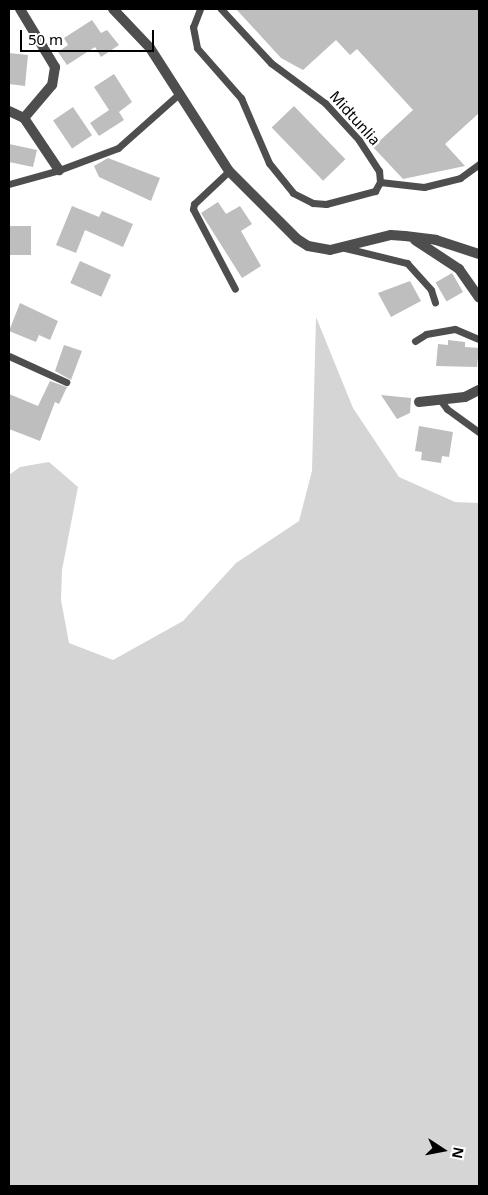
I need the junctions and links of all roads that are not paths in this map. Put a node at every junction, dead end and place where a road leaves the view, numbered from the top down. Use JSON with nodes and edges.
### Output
{"nodes":[{"id":1,"x":20,"y":9,"type":"edge"},
{"id":2,"x":114,"y":9,"type":"edge"},
{"id":3,"x":200,"y":9,"type":"edge"},
{"id":4,"x":221,"y":9,"type":"edge"},
{"id":5,"x":180,"y":93,"type":"junction"},
{"id":6,"x":9,"y":111,"type":"edge"},
{"id":7,"x":24,"y":118,"type":"junction"},
{"id":8,"x":479,"y":164,"type":"edge"},
{"id":9,"x":58,"y":170,"type":"junction"},
{"id":10,"x":229,"y":170,"type":"junction"},
{"id":11,"x":380,"y":182,"type":"junction"},
{"id":12,"x":9,"y":184,"type":"edge"},
{"id":13,"x":405,"y":236,"type":"junction"},
{"id":14,"x":345,"y":248,"type":"junction"},
{"id":15,"x":479,"y":254,"type":"edge"},
{"id":16,"x":235,"y":289,"type":"dead end"},
{"id":17,"x":479,"y":298,"type":"edge"},
{"id":18,"x":435,"y":302,"type":"dead end"},
{"id":19,"x":479,"y":339,"type":"edge"},
{"id":20,"x":415,"y":341,"type":"dead end"},
{"id":21,"x":9,"y":356,"type":"edge"},
{"id":22,"x":66,"y":382,"type":"dead end"},
{"id":23,"x":479,"y":390,"type":"edge"},
{"id":24,"x":441,"y":401,"type":"junction"},
{"id":25,"x":418,"y":402,"type":"dead end"},
{"id":26,"x":479,"y":432,"type":"edge"}],
"edges":[{"from":1,"to":7,"type":"street"},
{"from":2,"to":5,"type":"street"},
{"from":3,"to":11,"type":"lane"},
{"from":4,"to":11,"type":"lane","name":"Midtunlia"},
{"from":5,"to":9,"type":"lane"},
{"from":5,"to":10,"type":"street"},
{"from":6,"to":7,"type":"street"},
{"from":7,"to":9,"type":"street"},
{"from":8,"to":11,"type":"lane"},
{"from":9,"to":12,"type":"lane"},
{"from":10,"to":14,"type":"street"},
{"from":10,"to":16,"type":"lane"},
{"from":13,"to":14,"type":"street"},
{"from":13,"to":15,"type":"street"},
{"from":13,"to":17,"type":"street"},
{"from":14,"to":18,"type":"lane"},
{"from":19,"to":20,"type":"lane"},
{"from":21,"to":22,"type":"lane"},
{"from":23,"to":24,"type":"street"},
{"from":24,"to":25,"type":"street"},
{"from":24,"to":26,"type":"lane"}]}
